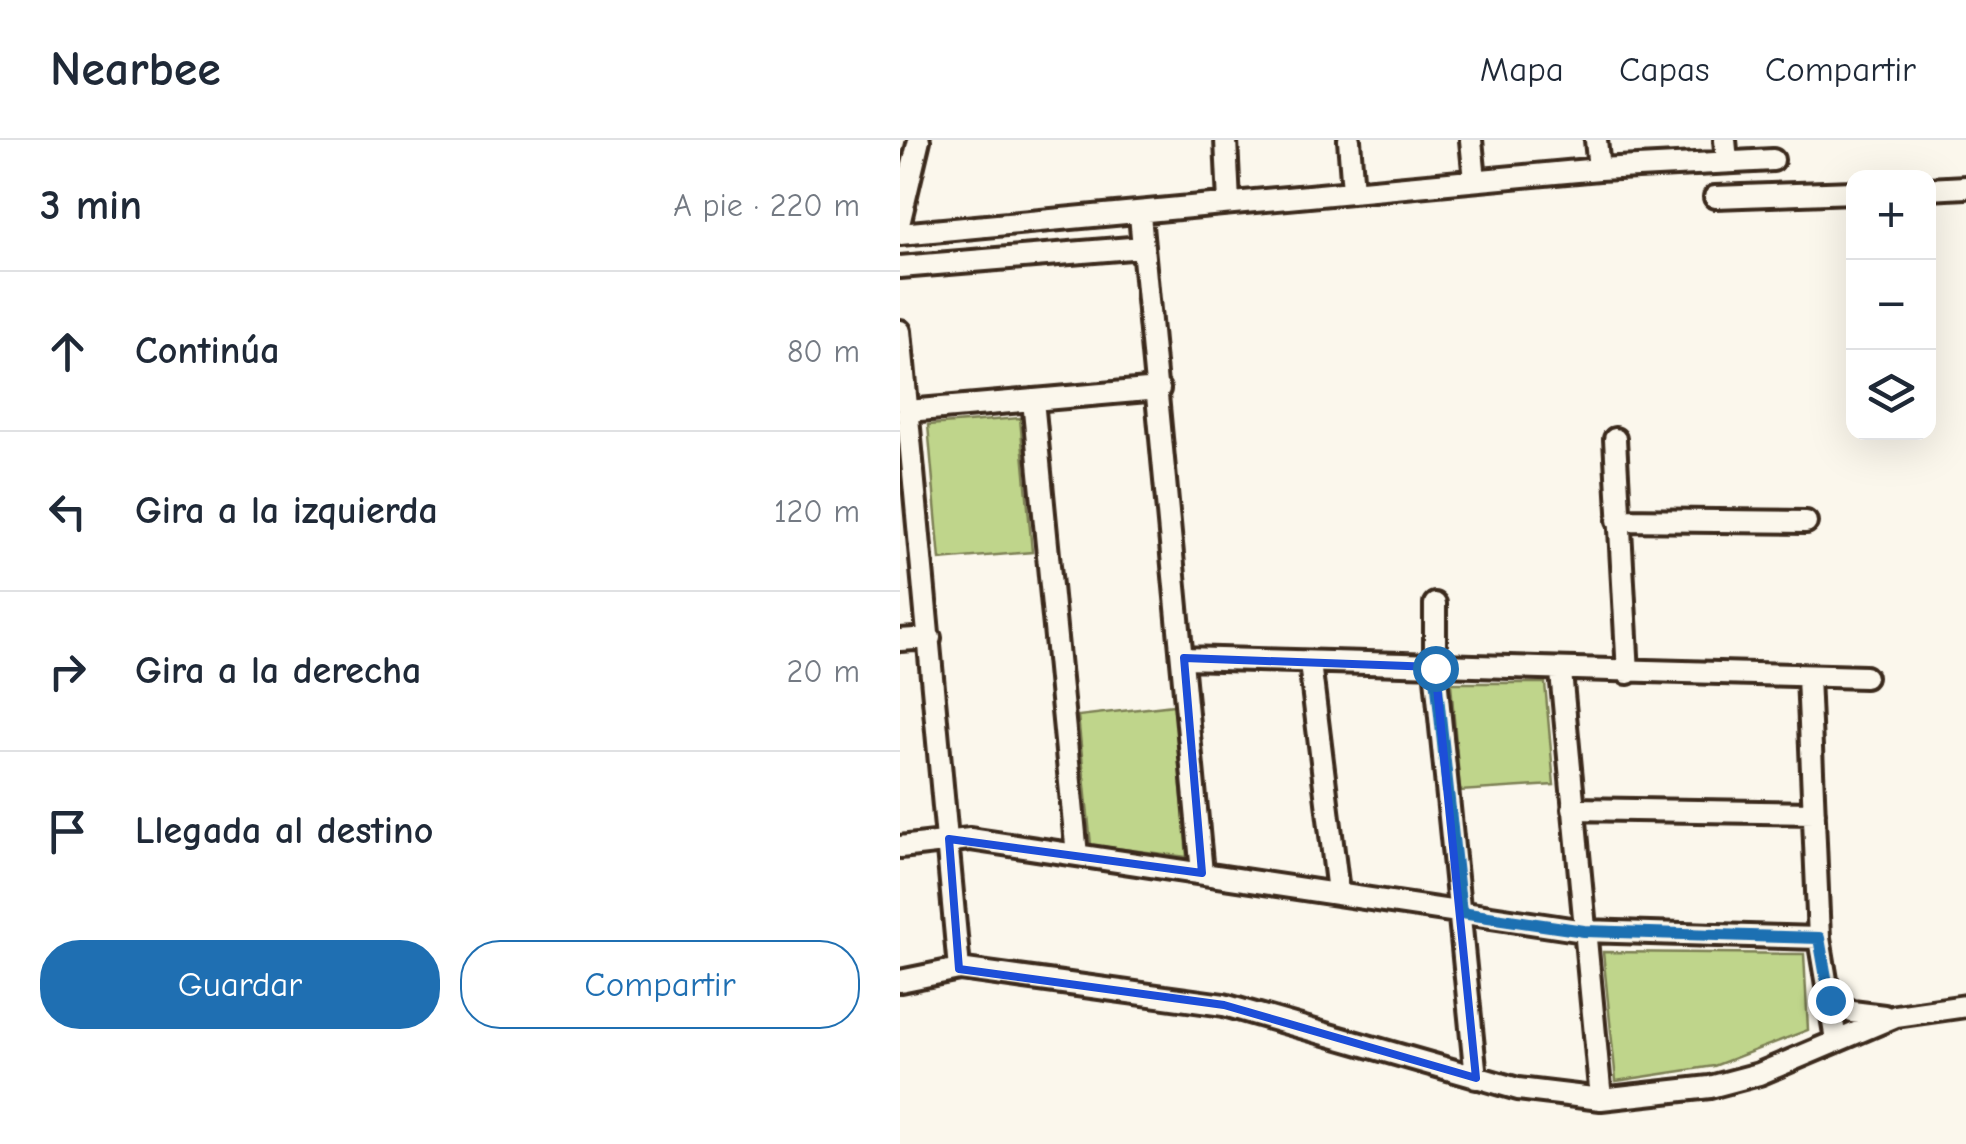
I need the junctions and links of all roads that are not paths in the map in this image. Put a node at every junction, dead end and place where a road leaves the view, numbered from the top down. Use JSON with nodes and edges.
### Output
{"nodes":[{"id":1,"x":919,"y":140,"type":"edge"},
{"id":2,"x":1226,"y":140,"type":"edge"},
{"id":3,"x":1349,"y":140,"type":"edge"},
{"id":4,"x":1472,"y":140,"type":"edge"},
{"id":5,"x":1596,"y":140,"type":"edge"},
{"id":6,"x":1726,"y":150,"type":"edge"},
{"id":7,"x":1774,"y":160,"type":"dead end"},
{"id":8,"x":1598,"y":169,"type":"junction"},
{"id":9,"x":1475,"y":180,"type":"junction"},
{"id":10,"x":1966,"y":188,"type":"edge"},
{"id":11,"x":1936,"y":189,"type":"edge"},
{"id":12,"x":1353,"y":191,"type":"junction"},
{"id":13,"x":1846,"y":192,"type":"edge"},
{"id":14,"x":1715,"y":197,"type":"dead end"},
{"id":15,"x":1229,"y":202,"type":"junction"},
{"id":16,"x":1140,"y":214,"type":"junction"},
{"id":17,"x":900,"y":220,"type":"edge"},
{"id":18,"x":900,"y":234,"type":"edge"},
{"id":19,"x":1143,"y":247,"type":"junction"},
{"id":20,"x":900,"y":267,"type":"edge"},
{"id":21,"x":900,"y":331,"type":"edge"},
{"id":22,"x":1158,"y":389,"type":"junction"},
{"id":23,"x":1033,"y":400,"type":"junction"},
{"id":24,"x":908,"y":410,"type":"junction"},
{"id":25,"x":1615,"y":439,"type":"dead end"},
{"id":26,"x":1618,"y":520,"type":"junction"},
{"id":27,"x":1806,"y":522,"type":"dead end"},
{"id":28,"x":1435,"y":604,"type":"dead end"},
{"id":29,"x":930,"y":638,"type":"junction"},
{"id":30,"x":900,"y":640,"type":"edge"},
{"id":31,"x":1184,"y":658,"type":"junction"},
{"id":32,"x":1310,"y":663,"type":"junction"},
{"id":33,"x":1435,"y":668,"type":"junction"},
{"id":34,"x":1561,"y":672,"type":"junction"},
{"id":35,"x":1628,"y":673,"type":"junction"},
{"id":36,"x":1808,"y":676,"type":"junction"},
{"id":37,"x":1865,"y":677,"type":"dead end"},
{"id":38,"x":1573,"y":809,"type":"junction"},
{"id":39,"x":1814,"y":813,"type":"junction"},
{"id":40,"x":949,"y":839,"type":"junction"},
{"id":41,"x":900,"y":847,"type":"edge"},
{"id":42,"x":1077,"y":855,"type":"junction"},
{"id":43,"x":1202,"y":873,"type":"junction"},
{"id":44,"x":1338,"y":892,"type":"junction"},
{"id":45,"x":1461,"y":913,"type":"junction"},
{"id":46,"x":1584,"y":931,"type":"junction"},
{"id":47,"x":1819,"y":938,"type":"junction"},
{"id":48,"x":959,"y":970,"type":"junction"},
{"id":49,"x":900,"y":982,"type":"edge"},
{"id":50,"x":1830,"y":1000,"type":"junction"},
{"id":51,"x":1966,"y":1006,"type":"edge"},
{"id":52,"x":1896,"y":1016,"type":"junction"},
{"id":53,"x":1836,"y":1040,"type":"junction"},
{"id":54,"x":1476,"y":1078,"type":"junction"},
{"id":55,"x":1601,"y":1099,"type":"junction"}],
"edges":[{"from":1,"to":17,"type":"street"},
{"from":2,"to":15,"type":"street"},
{"from":3,"to":12,"type":"street"},
{"from":4,"to":9,"type":"street"},
{"from":5,"to":8,"type":"street"},
{"from":6,"to":7,"type":"street"},
{"from":6,"to":8,"type":"street"},
{"from":8,"to":9,"type":"street"},
{"from":9,"to":12,"type":"street"},
{"from":10,"to":11,"type":"street"},
{"from":12,"to":15,"type":"street"},
{"from":13,"to":14,"type":"street"},
{"from":15,"to":16,"type":"street"},
{"from":16,"to":18,"type":"street"},
{"from":16,"to":19,"type":"street"},
{"from":19,"to":20,"type":"street"},
{"from":19,"to":22,"type":"street"},
{"from":21,"to":24,"type":"street"},
{"from":22,"to":23,"type":"street"},
{"from":22,"to":31,"type":"street"},
{"from":23,"to":24,"type":"street"},
{"from":23,"to":42,"type":"street"},
{"from":24,"to":29,"type":"street"},
{"from":25,"to":26,"type":"street"},
{"from":26,"to":27,"type":"street"},
{"from":26,"to":35,"type":"street"},
{"from":28,"to":33,"type":"street"},
{"from":29,"to":30,"type":"street"},
{"from":29,"to":40,"type":"street"},
{"from":31,"to":32,"type":"street"},
{"from":31,"to":43,"type":"street"},
{"from":32,"to":33,"type":"street"},
{"from":32,"to":44,"type":"street"},
{"from":33,"to":34,"type":"street"},
{"from":33,"to":45,"type":"street"},
{"from":34,"to":35,"type":"street"},
{"from":34,"to":38,"type":"street"},
{"from":35,"to":36,"type":"street"},
{"from":36,"to":37,"type":"street"},
{"from":36,"to":39,"type":"street"},
{"from":38,"to":39,"type":"street"},
{"from":38,"to":46,"type":"street"},
{"from":39,"to":47,"type":"street"},
{"from":40,"to":41,"type":"street"},
{"from":40,"to":42,"type":"street"},
{"from":40,"to":48,"type":"street"},
{"from":42,"to":43,"type":"street"},
{"from":43,"to":44,"type":"street"},
{"from":44,"to":45,"type":"street"},
{"from":45,"to":46,"type":"street"},
{"from":45,"to":54,"type":"street"},
{"from":46,"to":47,"type":"street"},
{"from":46,"to":55,"type":"street"},
{"from":47,"to":50,"type":"street"},
{"from":48,"to":49,"type":"street"},
{"from":48,"to":54,"type":"street"},
{"from":50,"to":52,"type":"street"},
{"from":50,"to":53,"type":"street"},
{"from":51,"to":52,"type":"street"},
{"from":52,"to":53,"type":"street"},
{"from":53,"to":55,"type":"street"},
{"from":54,"to":55,"type":"street"}]}
